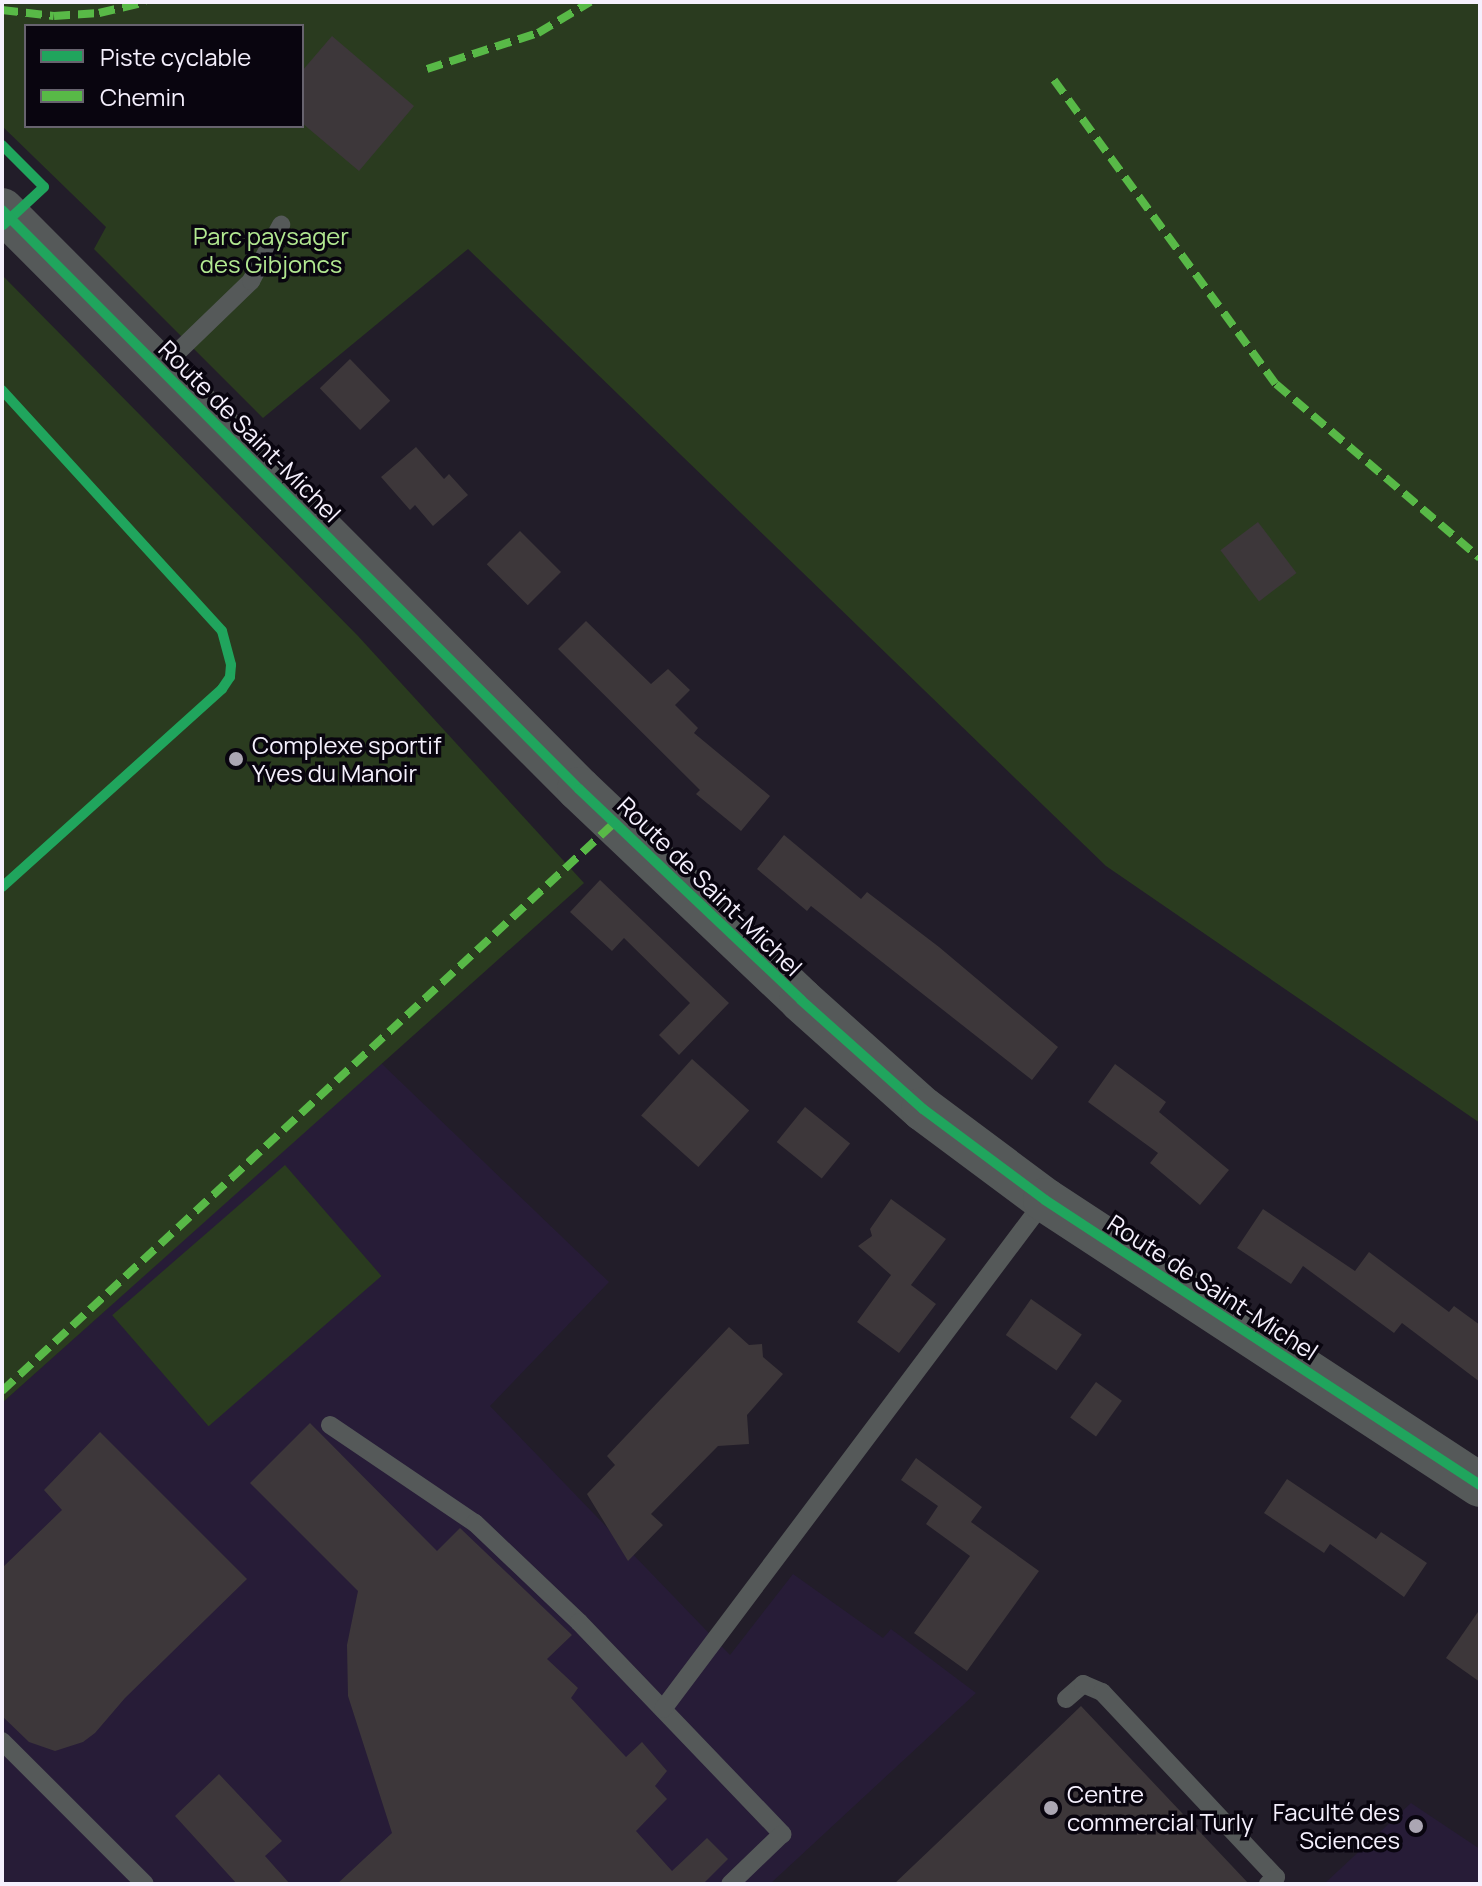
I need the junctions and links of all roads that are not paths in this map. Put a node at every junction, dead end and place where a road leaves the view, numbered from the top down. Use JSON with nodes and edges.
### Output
{"nodes":[{"id":1,"x":2,"y":210,"type":"edge"},
{"id":2,"x":281,"y":225,"type":"dead end"},
{"id":3,"x":160,"y":369,"type":"junction"},
{"id":4,"x":1045,"y":1200,"type":"junction"},
{"id":5,"x":330,"y":1425,"type":"dead end"},
{"id":6,"x":1480,"y":1485,"type":"edge"},
{"id":7,"x":1066,"y":1699,"type":"dead end"},
{"id":8,"x":663,"y":1709,"type":"junction"},
{"id":9,"x":2,"y":1741,"type":"edge"},
{"id":10,"x":145,"y":1884,"type":"edge"},
{"id":11,"x":730,"y":1884,"type":"edge"},
{"id":12,"x":1268,"y":1884,"type":"edge"}],
"edges":[{"from":1,"to":3,"type":"street","name":"Route de Saint-Michel"},
{"from":2,"to":3,"type":"lane"},
{"from":3,"to":4,"type":"street","name":"Route de Saint-Michel"},
{"from":4,"to":6,"type":"street","name":"Route de Saint-Michel"},
{"from":4,"to":8,"type":"lane"},
{"from":5,"to":8,"type":"lane"},
{"from":7,"to":12,"type":"lane"},
{"from":8,"to":11,"type":"lane"},
{"from":9,"to":10,"type":"lane"}]}
